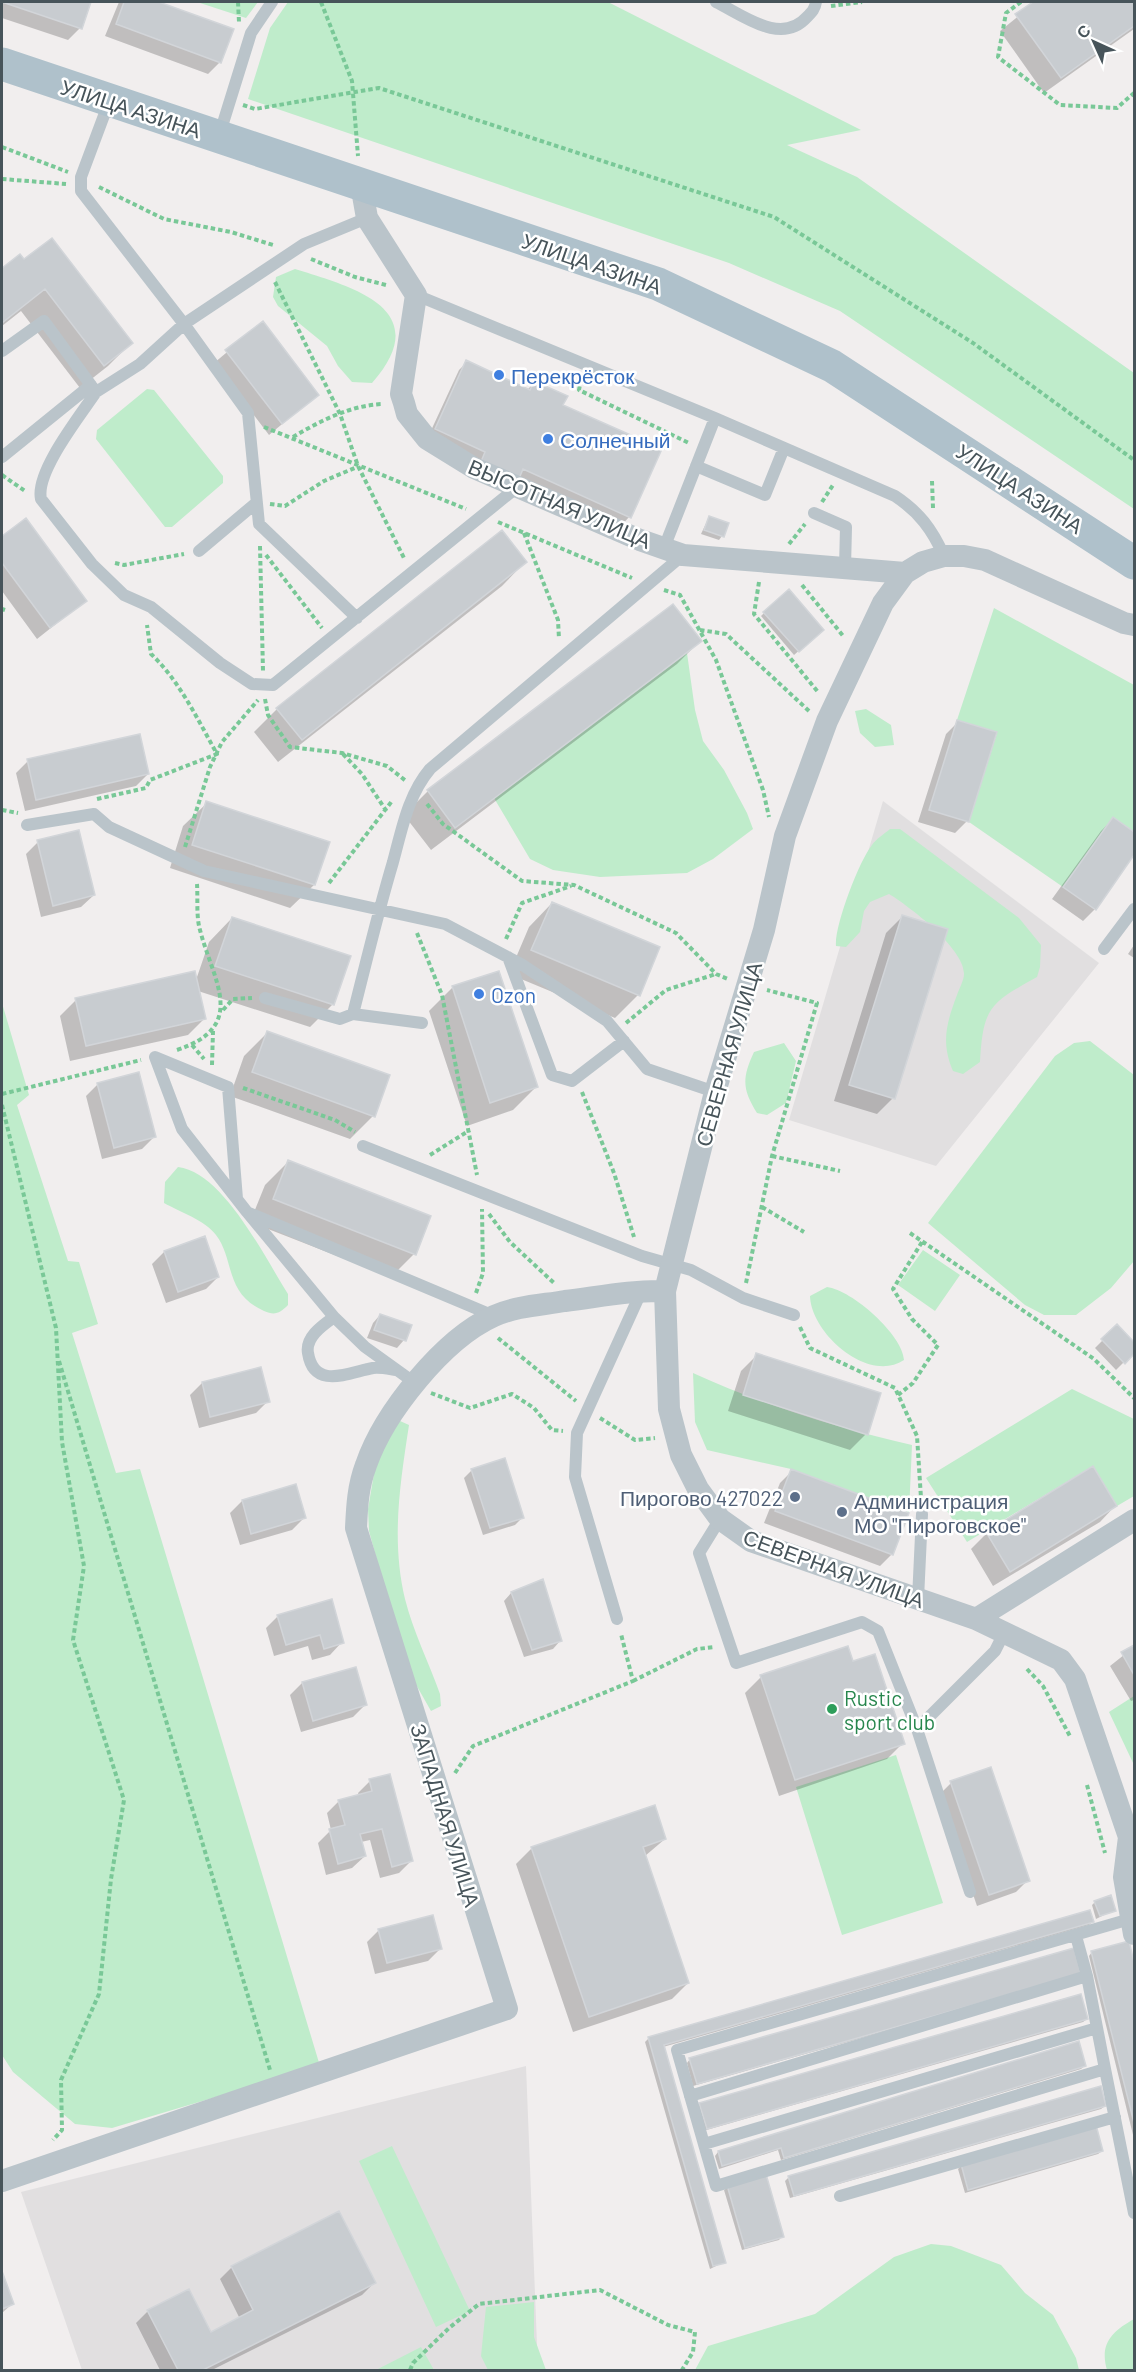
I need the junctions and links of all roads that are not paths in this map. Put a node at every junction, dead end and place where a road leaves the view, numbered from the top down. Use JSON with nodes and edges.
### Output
{"nodes":[{"id":1,"x":272,"y":2,"type":"edge"},
{"id":2,"x":716,"y":2,"type":"edge"},
{"id":3,"x":816,"y":5,"type":"edge"},
{"id":4,"x":2,"y":64,"type":"edge"},
{"id":5,"x":110,"y":100,"type":"junction"},
{"id":6,"x":219,"y":137,"type":"junction"},
{"id":7,"x":361,"y":184,"type":"junction"},
{"id":8,"x":367,"y":218,"type":"junction"},
{"id":9,"x":416,"y":295,"type":"junction"},
{"id":10,"x":184,"y":324,"type":"junction"},
{"id":11,"x":2,"y":351,"type":"edge"},
{"id":12,"x":94,"y":389,"type":"junction"},
{"id":13,"x":716,"y":418,"type":"junction"},
{"id":14,"x":784,"y":448,"type":"junction"},
{"id":15,"x":2,"y":457,"type":"edge"},
{"id":16,"x":696,"y":466,"type":"junction"},
{"id":17,"x":516,"y":488,"type":"junction"},
{"id":18,"x":256,"y":503,"type":"junction"},
{"id":19,"x":814,"y":513,"type":"dead end"},
{"id":20,"x":199,"y":551,"type":"road end"},
{"id":21,"x":674,"y":551,"type":"junction"},
{"id":22,"x":944,"y":556,"type":"junction"},
{"id":23,"x":1134,"y":563,"type":"edge"},
{"id":24,"x":845,"y":568,"type":"junction"},
{"id":25,"x":905,"y":573,"type":"junction"},
{"id":26,"x":357,"y":618,"type":"junction"},
{"id":27,"x":1133,"y":626,"type":"edge"},
{"id":28,"x":27,"y":825,"type":"road end"},
{"id":29,"x":380,"y":908,"type":"junction"},
{"id":30,"x":1134,"y":909,"type":"edge"},
{"id":31,"x":1104,"y":949,"type":"dead end"},
{"id":32,"x":504,"y":955,"type":"junction"},
{"id":33,"x":265,"y":998,"type":"road end"},
{"id":34,"x":353,"y":1014,"type":"junction"},
{"id":35,"x":422,"y":1023,"type":"dead end"},
{"id":36,"x":620,"y":1037,"type":"junction"},
{"id":37,"x":716,"y":1092,"type":"junction"},
{"id":38,"x":363,"y":1146,"type":"road end"},
{"id":39,"x":237,"y":1199,"type":"junction"},
{"id":40,"x":247,"y":1212,"type":"junction"},
{"id":41,"x":671,"y":1266,"type":"junction"},
{"id":42,"x":642,"y":1290,"type":"junction"},
{"id":43,"x":664,"y":1291,"type":"junction"},
{"id":44,"x":482,"y":1315,"type":"junction"},
{"id":45,"x":794,"y":1315,"type":"road end"},
{"id":46,"x":334,"y":1317,"type":"junction"},
{"id":47,"x":406,"y":1376,"type":"junction"},
{"id":48,"x":922,"y":1514,"type":"road end"},
{"id":49,"x":720,"y":1519,"type":"junction"},
{"id":50,"x":1134,"y":1521,"type":"edge"},
{"id":51,"x":918,"y":1599,"type":"junction"},
{"id":52,"x":617,"y":1619,"type":"road end"},
{"id":53,"x":976,"y":1619,"type":"junction"},
{"id":54,"x":1004,"y":1633,"type":"junction"},
{"id":55,"x":917,"y":1729,"type":"junction"},
{"id":56,"x":1132,"y":1836,"type":"edge"},
{"id":57,"x":970,"y":1892,"type":"dead end"},
{"id":58,"x":1132,"y":1926,"type":"edge"},
{"id":59,"x":1076,"y":1936,"type":"junction"},
{"id":60,"x":1087,"y":1976,"type":"junction"},
{"id":61,"x":1097,"y":2028,"type":"junction"},
{"id":62,"x":1105,"y":2069,"type":"junction"},
{"id":63,"x":690,"y":2096,"type":"junction"},
{"id":64,"x":1115,"y":2117,"type":"junction"},
{"id":65,"x":704,"y":2144,"type":"junction"},
{"id":66,"x":12,"y":2177,"type":"edge"},
{"id":67,"x":840,"y":2196,"type":"dead end"},
{"id":68,"x":1134,"y":2213,"type":"edge"}],
"edges":[{"from":1,"to":6,"type":"lane"},
{"from":2,"to":3,"type":"lane"},
{"from":4,"to":5,"type":"main road","name":"УЛИЦА АЗИНА"},
{"from":5,"to":6,"type":"main road","name":"УЛИЦА АЗИНА"},
{"from":5,"to":10,"type":"lane"},
{"from":6,"to":7,"type":"main road","name":"УЛИЦА АЗИНА"},
{"from":7,"to":8,"type":"street"},
{"from":7,"to":23,"type":"main road","name":"УЛИЦА АЗИНА"},
{"from":8,"to":9,"type":"street"},
{"from":8,"to":10,"type":"lane"},
{"from":9,"to":13,"type":"lane"},
{"from":9,"to":17,"type":"street","name":"ВЫСОТНАЯ УЛИЦА"},
{"from":10,"to":12,"type":"lane"},
{"from":10,"to":18,"type":"lane"},
{"from":11,"to":12,"type":"lane"},
{"from":12,"to":15,"type":"lane"},
{"from":12,"to":26,"type":"lane"},
{"from":13,"to":14,"type":"lane"},
{"from":13,"to":16,"type":"lane"},
{"from":14,"to":16,"type":"lane"},
{"from":14,"to":22,"type":"lane"},
{"from":16,"to":21,"type":"lane"},
{"from":17,"to":21,"type":"street","name":"ВЫСОТНАЯ УЛИЦА"},
{"from":17,"to":26,"type":"lane"},
{"from":18,"to":20,"type":"lane"},
{"from":18,"to":26,"type":"lane"},
{"from":19,"to":24,"type":"lane"},
{"from":21,"to":24,"type":"street","name":"ВЫСОТНАЯ УЛИЦА"},
{"from":21,"to":29,"type":"lane"},
{"from":22,"to":25,"type":"street","name":"СЕВЕРНАЯ УЛИЦА"},
{"from":22,"to":27,"type":"street","name":"СЕВЕРНАЯ УЛИЦА"},
{"from":24,"to":25,"type":"street","name":"ВЫСОТНАЯ УЛИЦА"},
{"from":25,"to":37,"type":"street","name":"СЕВЕРНАЯ УЛИЦА"},
{"from":28,"to":29,"type":"lane"},
{"from":29,"to":32,"type":"lane"},
{"from":29,"to":34,"type":"lane"},
{"from":30,"to":31,"type":"lane"},
{"from":32,"to":36,"type":"lane"},
{"from":32,"to":36,"type":"lane"},
{"from":33,"to":34,"type":"lane"},
{"from":34,"to":35,"type":"lane"},
{"from":36,"to":37,"type":"lane"},
{"from":37,"to":41,"type":"street","name":"СЕВЕРНАЯ УЛИЦА"},
{"from":38,"to":41,"type":"lane"},
{"from":39,"to":39,"type":"lane"},
{"from":39,"to":40,"type":"lane"},
{"from":40,"to":44,"type":"lane"},
{"from":40,"to":46,"type":"lane"},
{"from":41,"to":43,"type":"street","name":"СЕВЕРНАЯ УЛИЦА"},
{"from":41,"to":45,"type":"lane"},
{"from":42,"to":43,"type":"street","name":"ЗАПАДНАЯ УЛИЦА"},
{"from":42,"to":44,"type":"street","name":"ЗАПАДНАЯ УЛИЦА"},
{"from":42,"to":52,"type":"lane"},
{"from":43,"to":49,"type":"street","name":"СЕВЕРНАЯ УЛИЦА"},
{"from":44,"to":47,"type":"street","name":"ЗАПАДНАЯ УЛИЦА"},
{"from":46,"to":47,"type":"lane"},
{"from":46,"to":47,"type":"lane"},
{"from":47,"to":66,"type":"street","name":"ЗАПАДНАЯ УЛИЦА"},
{"from":48,"to":51,"type":"lane"},
{"from":49,"to":51,"type":"street","name":"СЕВЕРНАЯ УЛИЦА"},
{"from":49,"to":55,"type":"lane"},
{"from":50,"to":53,"type":"street"},
{"from":51,"to":53,"type":"street","name":"СЕВЕРНАЯ УЛИЦА"},
{"from":53,"to":54,"type":"street","name":"СЕВЕРНАЯ УЛИЦА"},
{"from":54,"to":55,"type":"lane"},
{"from":54,"to":56,"type":"street","name":"СЕВЕРНАЯ УЛИЦА"},
{"from":55,"to":57,"type":"lane"},
{"from":56,"to":58,"type":"street","name":"СЕВЕРНАЯ УЛИЦА"},
{"from":58,"to":59,"type":"lane"},
{"from":59,"to":60,"type":"lane"},
{"from":59,"to":63,"type":"lane"},
{"from":60,"to":61,"type":"lane"},
{"from":60,"to":63,"type":"lane"},
{"from":61,"to":62,"type":"lane"},
{"from":61,"to":65,"type":"lane"},
{"from":62,"to":64,"type":"lane"},
{"from":62,"to":65,"type":"lane"},
{"from":63,"to":65,"type":"lane"},
{"from":64,"to":67,"type":"lane"},
{"from":64,"to":68,"type":"lane"}]}
